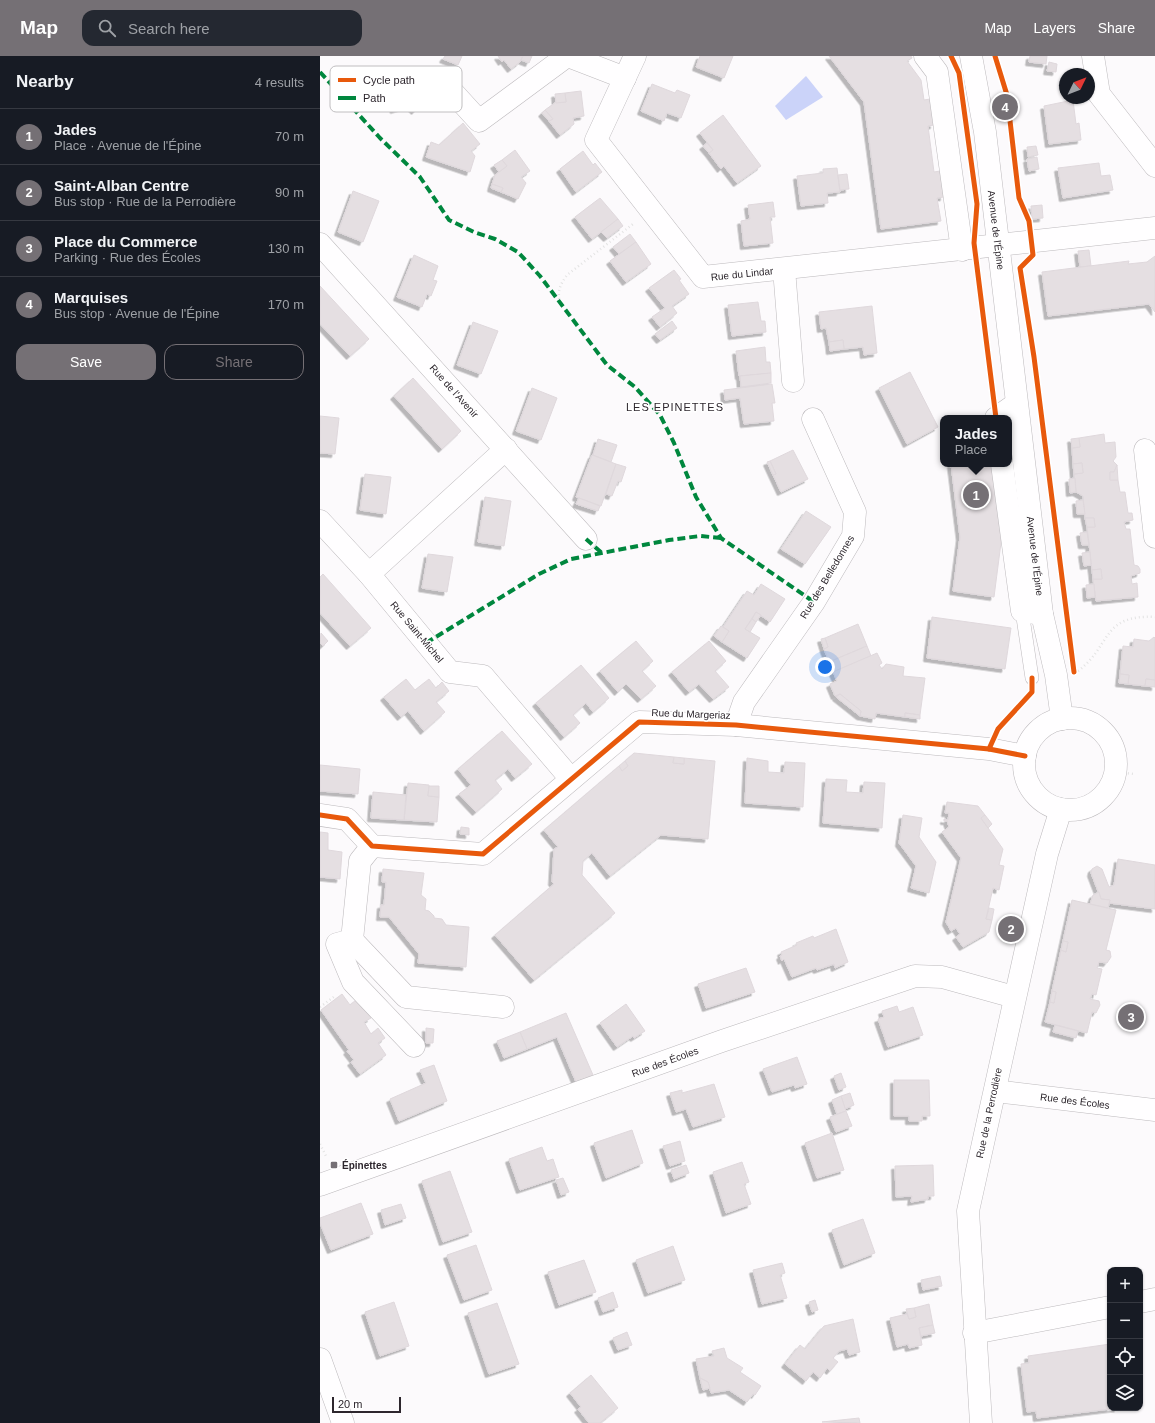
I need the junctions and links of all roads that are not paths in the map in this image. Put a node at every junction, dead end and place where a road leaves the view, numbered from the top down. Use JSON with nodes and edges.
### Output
{"nodes":[{"id":1,"x":568,"y":56,"type":"edge"},
{"id":2,"x":635,"y":56,"type":"edge"},
{"id":3,"x":925,"y":56,"type":"edge"},
{"id":4,"x":971,"y":56,"type":"edge"},
{"id":5,"x":1093,"y":56,"type":"edge"},
{"id":6,"x":625,"y":78,"type":"junction"},
{"id":7,"x":462,"y":102,"type":"edge"},
{"id":8,"x":1155,"y":166,"type":"edge"},
{"id":9,"x":1155,"y":228,"type":"edge"},
{"id":10,"x":320,"y":244,"type":"edge"},
{"id":11,"x":998,"y":245,"type":"junction"},
{"id":12,"x":962,"y":250,"type":"junction"},
{"id":13,"x":784,"y":270,"type":"junction"},
{"id":14,"x":793,"y":381,"type":"dead end"},
{"id":15,"x":1016,"y":404,"type":"junction"},
{"id":16,"x":1000,"y":415,"type":"edge"},
{"id":17,"x":813,"y":419,"type":"dead end"},
{"id":18,"x":506,"y":449,"type":"junction"},
{"id":19,"x":1145,"y":450,"type":"dead end"},
{"id":20,"x":1003,"y":467,"type":"edge"},
{"id":21,"x":320,"y":521,"type":"edge"},
{"id":22,"x":1155,"y":537,"type":"edge"},
{"id":23,"x":586,"y":539,"type":"dead end"},
{"id":24,"x":369,"y":574,"type":"junction"},
{"id":25,"x":1032,"y":612,"type":"junction"},
{"id":26,"x":1032,"y":678,"type":"dead end"},
{"id":27,"x":1062,"y":719,"type":"junction"},
{"id":28,"x":736,"y":725,"type":"junction"},
{"id":29,"x":1025,"y":756,"type":"junction"},
{"id":30,"x":571,"y":779,"type":"junction"},
{"id":31,"x":1060,"y":809,"type":"junction"},
{"id":32,"x":320,"y":816,"type":"edge"},
{"id":33,"x":372,"y":846,"type":"junction"},
{"id":34,"x":352,"y":940,"type":"junction"},
{"id":35,"x":1014,"y":997,"type":"junction"},
{"id":36,"x":503,"y":1008,"type":"dead end"},
{"id":37,"x":414,"y":1046,"type":"dead end"},
{"id":38,"x":995,"y":1091,"type":"junction"},
{"id":39,"x":1155,"y":1110,"type":"edge"},
{"id":40,"x":320,"y":1185,"type":"edge"},
{"id":41,"x":1155,"y":1299,"type":"edge"},
{"id":42,"x":1143,"y":1301,"type":"edge"},
{"id":43,"x":1107,"y":1308,"type":"edge"},
{"id":44,"x":974,"y":1333,"type":"junction"},
{"id":45,"x":320,"y":1359,"type":"edge"},
{"id":46,"x":343,"y":1423,"type":"edge"},
{"id":47,"x":980,"y":1423,"type":"edge"}],
"edges":[{"from":1,"to":6,"type":"street"},
{"from":1,"to":7,"type":"street"},
{"from":2,"to":6,"type":"street","name":"Rue du Lindar"},
{"from":3,"to":12,"type":"street"},
{"from":4,"to":11,"type":"street","name":"Avenue de l'Épine"},
{"from":5,"to":8,"type":"street"},
{"from":6,"to":13,"type":"street","name":"Rue du Lindar"},
{"from":9,"to":11,"type":"street","name":"Rue du Lindar"},
{"from":10,"to":18,"type":"street","name":"Rue de l'Avenir"},
{"from":11,"to":12,"type":"street","name":"Rue du Lindar"},
{"from":11,"to":15,"type":"street","name":"Avenue de l'Épine"},
{"from":12,"to":13,"type":"street","name":"Rue du Lindar"},
{"from":13,"to":14,"type":"street"},
{"from":15,"to":16,"type":"street"},
{"from":15,"to":25,"type":"street","name":"Avenue de l'Épine"},
{"from":17,"to":28,"type":"street","name":"Rue des Belledonnes"},
{"from":18,"to":23,"type":"street","name":"Rue de l'Avenir"},
{"from":18,"to":24,"type":"street"},
{"from":19,"to":22,"type":"street"},
{"from":20,"to":25,"type":"street","name":"Avenue de l'Épine"},
{"from":21,"to":24,"type":"street","name":"Rue Saint-Michel"},
{"from":24,"to":30,"type":"street","name":"Rue Saint-Michel"},
{"from":25,"to":26,"type":"lane","name":"Avenue de l'Épine"},
{"from":25,"to":27,"type":"street","name":"Avenue de l'Épine"},
{"from":27,"to":29,"type":"street"},
{"from":27,"to":31,"type":"street"},
{"from":28,"to":29,"type":"street","name":"Rue du Margeriaz"},
{"from":28,"to":30,"type":"street","name":"Rue du Margeriaz"},
{"from":29,"to":31,"type":"street"},
{"from":30,"to":33,"type":"street","name":"Rue du Margeriaz"},
{"from":31,"to":35,"type":"street","name":"Rue de la Perrodière"},
{"from":32,"to":33,"type":"street"},
{"from":33,"to":34,"type":"street"},
{"from":34,"to":36,"type":"street"},
{"from":34,"to":37,"type":"street"},
{"from":35,"to":38,"type":"street","name":"Rue de la Perrodière"},
{"from":35,"to":40,"type":"street","name":"Rue des Écoles"},
{"from":38,"to":39,"type":"street","name":"Rue des Écoles"},
{"from":38,"to":44,"type":"street","name":"Rue de la Perrodière"},
{"from":41,"to":42,"type":"street"},
{"from":43,"to":44,"type":"street"},
{"from":44,"to":47,"type":"street","name":"Rue de la Perrodière"},
{"from":45,"to":46,"type":"street"}]}
